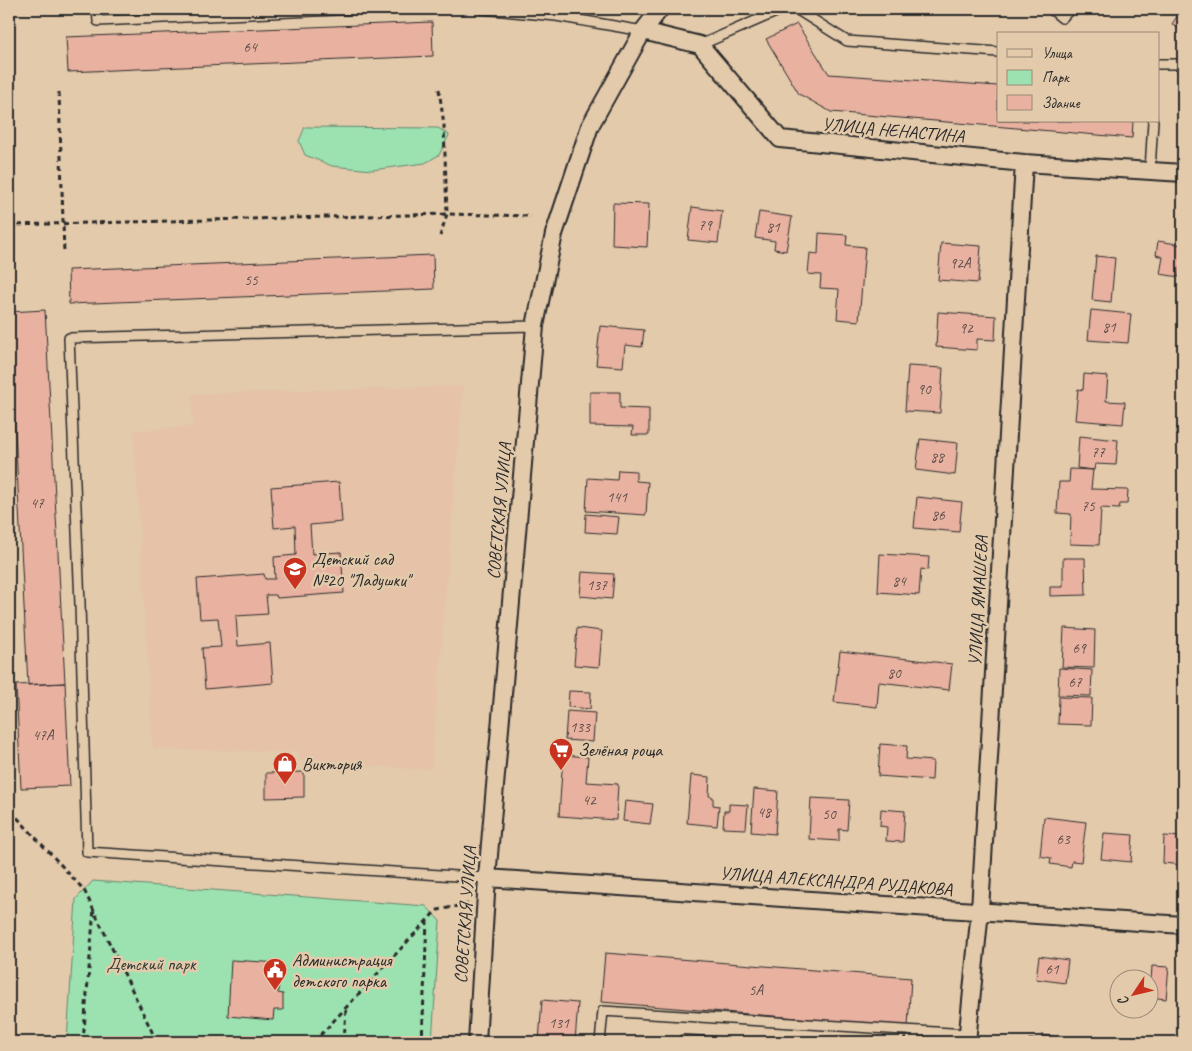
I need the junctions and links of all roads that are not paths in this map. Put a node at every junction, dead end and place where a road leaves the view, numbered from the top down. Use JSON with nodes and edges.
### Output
{"nodes":[{"id":1,"x":97,"y":9,"type":"edge"},
{"id":2,"x":358,"y":9,"type":"edge"},
{"id":3,"x":482,"y":9,"type":"edge"},
{"id":4,"x":660,"y":9,"type":"edge"},
{"id":5,"x":783,"y":9,"type":"edge"},
{"id":6,"x":796,"y":9,"type":"edge"},
{"id":7,"x":1050,"y":9,"type":"edge"},
{"id":8,"x":1070,"y":9,"type":"edge"},
{"id":9,"x":643,"y":31,"type":"junction"},
{"id":10,"x":700,"y":45,"type":"junction"},
{"id":11,"x":997,"y":52,"type":"edge"},
{"id":12,"x":1160,"y":64,"type":"edge"},
{"id":13,"x":1183,"y":64,"type":"edge"},
{"id":14,"x":1153,"y":122,"type":"edge"},
{"id":15,"x":1024,"y":163,"type":"junction"},
{"id":16,"x":1150,"y":170,"type":"junction"},
{"id":17,"x":1183,"y":173,"type":"edge"},
{"id":18,"x":535,"y":326,"type":"junction"},
{"id":19,"x":487,"y":878,"type":"junction"},
{"id":20,"x":980,"y":910,"type":"junction"},
{"id":21,"x":1183,"y":925,"type":"edge"},
{"id":22,"x":920,"y":1031,"type":"junction"},
{"id":23,"x":967,"y":1038,"type":"edge"},
{"id":24,"x":476,"y":1042,"type":"edge"},
{"id":25,"x":600,"y":1042,"type":"edge"},
{"id":26,"x":683,"y":1042,"type":"edge"},
{"id":27,"x":717,"y":1042,"type":"edge"},
{"id":28,"x":908,"y":1042,"type":"edge"}],
"edges":[{"from":1,"to":2,"type":"lane"},
{"from":3,"to":9,"type":"lane"},
{"from":4,"to":9,"type":"street","name":"СОВЕТСКАЯ УЛИЦА"},
{"from":5,"to":10,"type":"lane"},
{"from":6,"to":11,"type":"lane"},
{"from":7,"to":8,"type":"lane"},
{"from":9,"to":10,"type":"street"},
{"from":9,"to":18,"type":"street","name":"СОВЕТСКАЯ УЛИЦА"},
{"from":10,"to":15,"type":"street","name":"УЛИЦА НЕНАСТИНА"},
{"from":12,"to":13,"type":"lane"},
{"from":14,"to":16,"type":"lane"},
{"from":15,"to":16,"type":"street","name":"УЛИЦА НЕНАСТИНА"},
{"from":15,"to":20,"type":"street","name":"УЛИЦА ЯМАШЕВА"},
{"from":16,"to":17,"type":"street","name":"УЛИЦА НЕНАСТИНА"},
{"from":18,"to":19,"type":"street","name":"СОВЕТСКАЯ УЛИЦА"},
{"from":18,"to":19,"type":"lane"},
{"from":19,"to":20,"type":"street","name":"УЛИЦА АЛЕКСАНДРА РУДАКОВА"},
{"from":19,"to":24,"type":"street","name":"СОВЕТСКАЯ УЛИЦА"},
{"from":20,"to":21,"type":"street","name":"УЛИЦА АЛЕКСАНДРА РУДАКОВА"},
{"from":20,"to":23,"type":"street","name":"УЛИЦА ЯМАШЕВА"},
{"from":22,"to":23,"type":"lane"},
{"from":22,"to":25,"type":"lane"},
{"from":22,"to":28,"type":"lane"},
{"from":26,"to":27,"type":"lane"}]}
